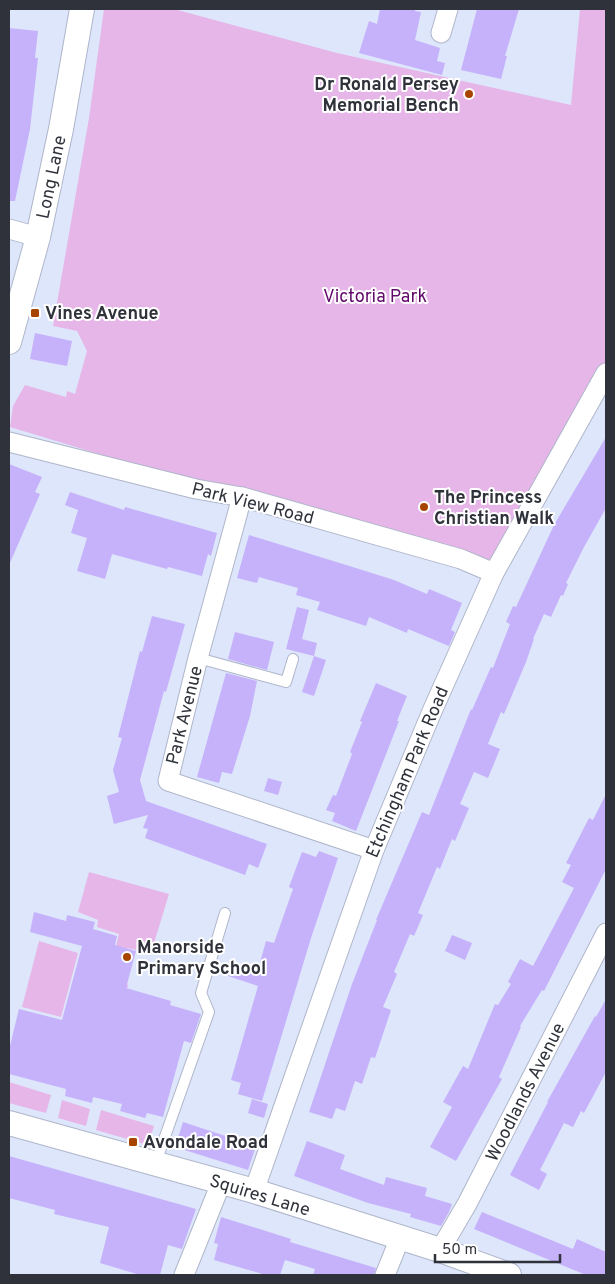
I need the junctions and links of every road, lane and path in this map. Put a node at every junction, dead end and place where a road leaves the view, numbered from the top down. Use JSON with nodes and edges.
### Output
{"nodes":[{"id":1,"x":82,"y":9,"type":"edge"},
{"id":2,"x":448,"y":9,"type":"edge"},
{"id":3,"x":441,"y":33,"type":"dead end"},
{"id":4,"x":9,"y":229,"type":"edge"},
{"id":5,"x":38,"y":237,"type":"junction"},
{"id":6,"x":9,"y":342,"type":"edge"},
{"id":7,"x":606,"y":373,"type":"edge"},
{"id":8,"x":9,"y":442,"type":"edge"},
{"id":9,"x":242,"y":497,"type":"junction"},
{"id":10,"x":494,"y":573,"type":"junction"},
{"id":11,"x":198,"y":658,"type":"junction"},
{"id":12,"x":293,"y":659,"type":"dead end"},
{"id":13,"x":374,"y":850,"type":"junction"},
{"id":14,"x":225,"y":913,"type":"dead end"},
{"id":15,"x":606,"y":933,"type":"edge"},
{"id":16,"x":9,"y":1123,"type":"edge"},
{"id":17,"x":155,"y":1165,"type":"junction"},
{"id":18,"x":221,"y":1183,"type":"junction"},
{"id":19,"x":254,"y":1191,"type":"junction"},
{"id":20,"x":400,"y":1238,"type":"junction"},
{"id":21,"x":440,"y":1250,"type":"junction"},
{"id":22,"x":184,"y":1275,"type":"edge"},
{"id":23,"x":385,"y":1275,"type":"edge"},
{"id":24,"x":510,"y":1275,"type":"edge"}],
"edges":[{"from":1,"to":5,"type":"street","name":"Long Lane"},
{"from":2,"to":3,"type":"street"},
{"from":4,"to":5,"type":"street"},
{"from":5,"to":6,"type":"street","name":"Long Lane"},
{"from":7,"to":10,"type":"street","name":"Etchingham Park Road"},
{"from":8,"to":9,"type":"street","name":"Park View Road"},
{"from":9,"to":10,"type":"street","name":"Park View Road"},
{"from":9,"to":11,"type":"street","name":"Park Avenue"},
{"from":10,"to":13,"type":"street","name":"Etchingham Park Road"},
{"from":11,"to":12,"type":"lane"},
{"from":11,"to":13,"type":"street","name":"Park Avenue"},
{"from":13,"to":19,"type":"street","name":"Etchingham Park Road"},
{"from":14,"to":17,"type":"lane"},
{"from":15,"to":21,"type":"street","name":"Woodlands Avenue"},
{"from":16,"to":17,"type":"street","name":"Squires Lane"},
{"from":17,"to":18,"type":"street","name":"Squires Lane"},
{"from":18,"to":19,"type":"street","name":"Squires Lane"},
{"from":18,"to":22,"type":"street"},
{"from":19,"to":20,"type":"street","name":"Squires Lane"},
{"from":20,"to":21,"type":"street","name":"Squires Lane"},
{"from":20,"to":23,"type":"street"},
{"from":21,"to":24,"type":"street","name":"Squires Lane"}]}
